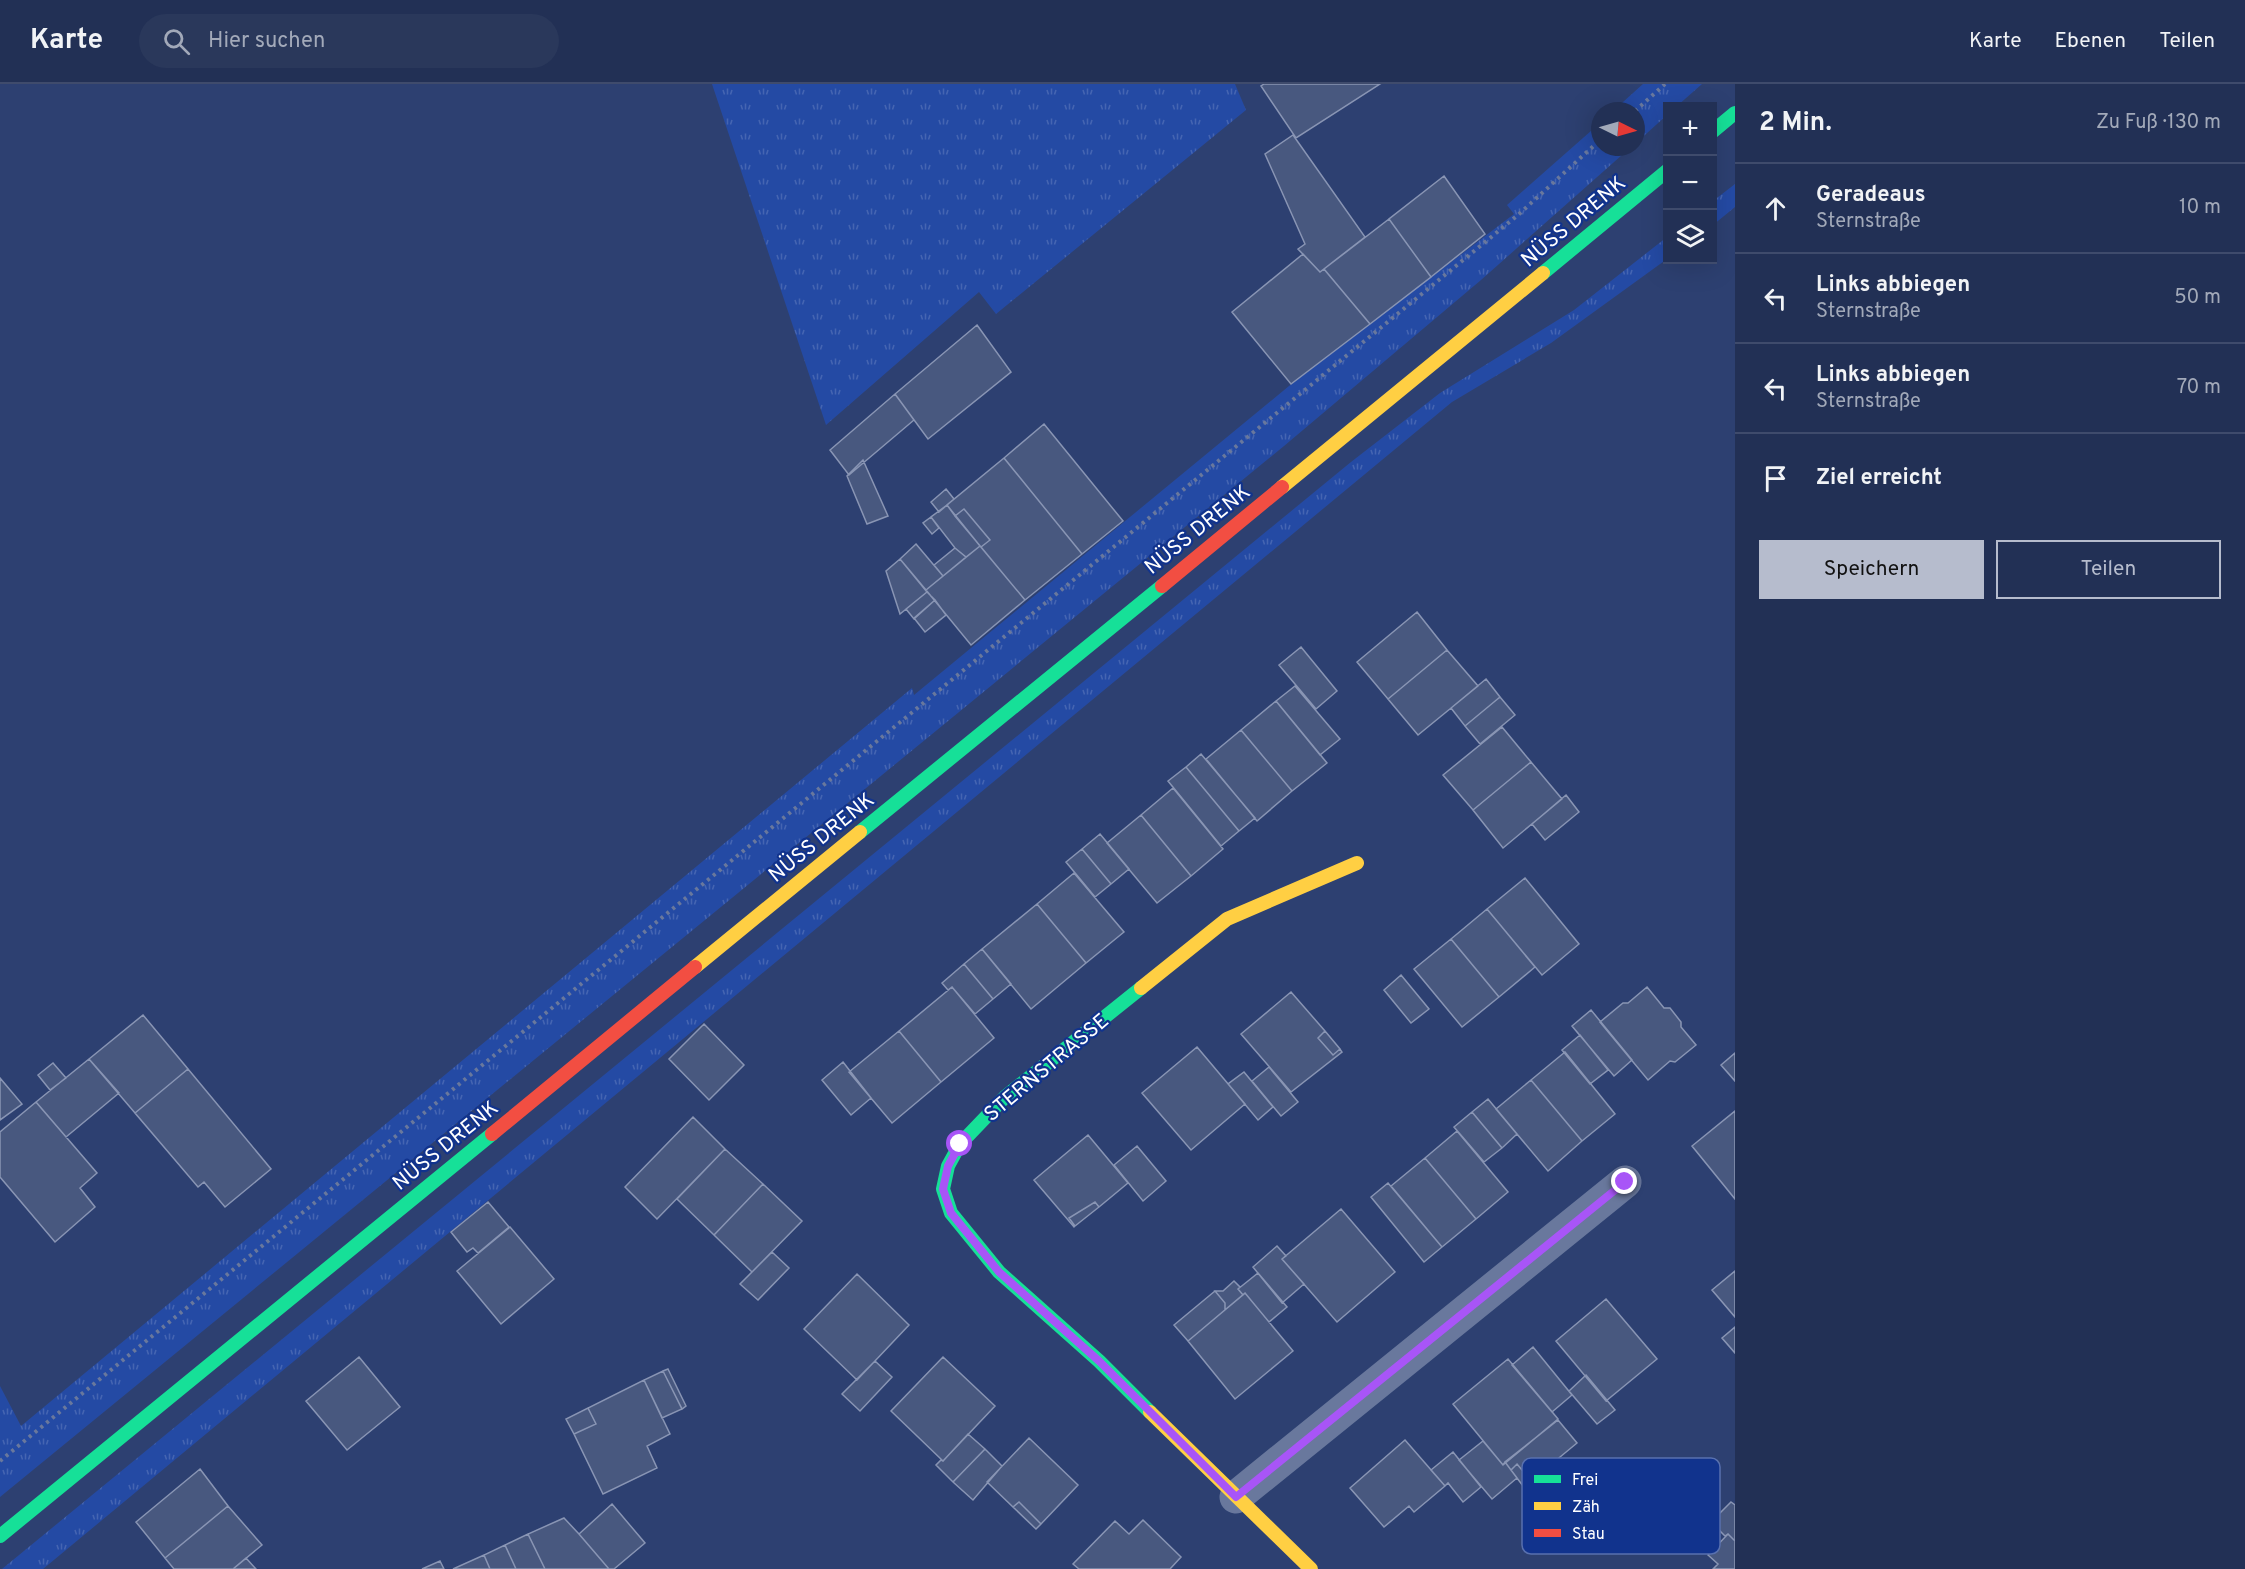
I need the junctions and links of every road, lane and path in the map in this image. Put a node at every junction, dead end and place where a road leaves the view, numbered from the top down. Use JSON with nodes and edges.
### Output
{"nodes":[{"id":1,"x":1665,"y":84,"type":"edge"},
{"id":2,"x":1645,"y":102,"type":"edge"},
{"id":3,"x":1735,"y":113,"type":"edge"},
{"id":4,"x":1717,"y":129,"type":"edge"},
{"id":5,"x":1591,"y":148,"type":"edge"},
{"id":6,"x":1663,"y":174,"type":"edge"},
{"id":7,"x":1357,"y":863,"type":"dead end"},
{"id":8,"x":1625,"y":1182,"type":"dead end"},
{"id":9,"x":0,"y":1461,"type":"edge"},
{"id":10,"x":1236,"y":1497,"type":"junction"},
{"id":11,"x":0,"y":1536,"type":"edge"},
{"id":12,"x":1311,"y":1569,"type":"edge"}],
"edges":[{"from":1,"to":2,"type":"path"},
{"from":3,"to":4,"type":"main road"},
{"from":5,"to":9,"type":"path"},
{"from":6,"to":11,"type":"main road","name":"NÜSS DRENK"},
{"from":7,"to":10,"type":"main road","name":"STERNSTRASSE"},
{"from":8,"to":10,"type":"street"},
{"from":10,"to":12,"type":"main road","name":"STERNSTRASSE"}]}
